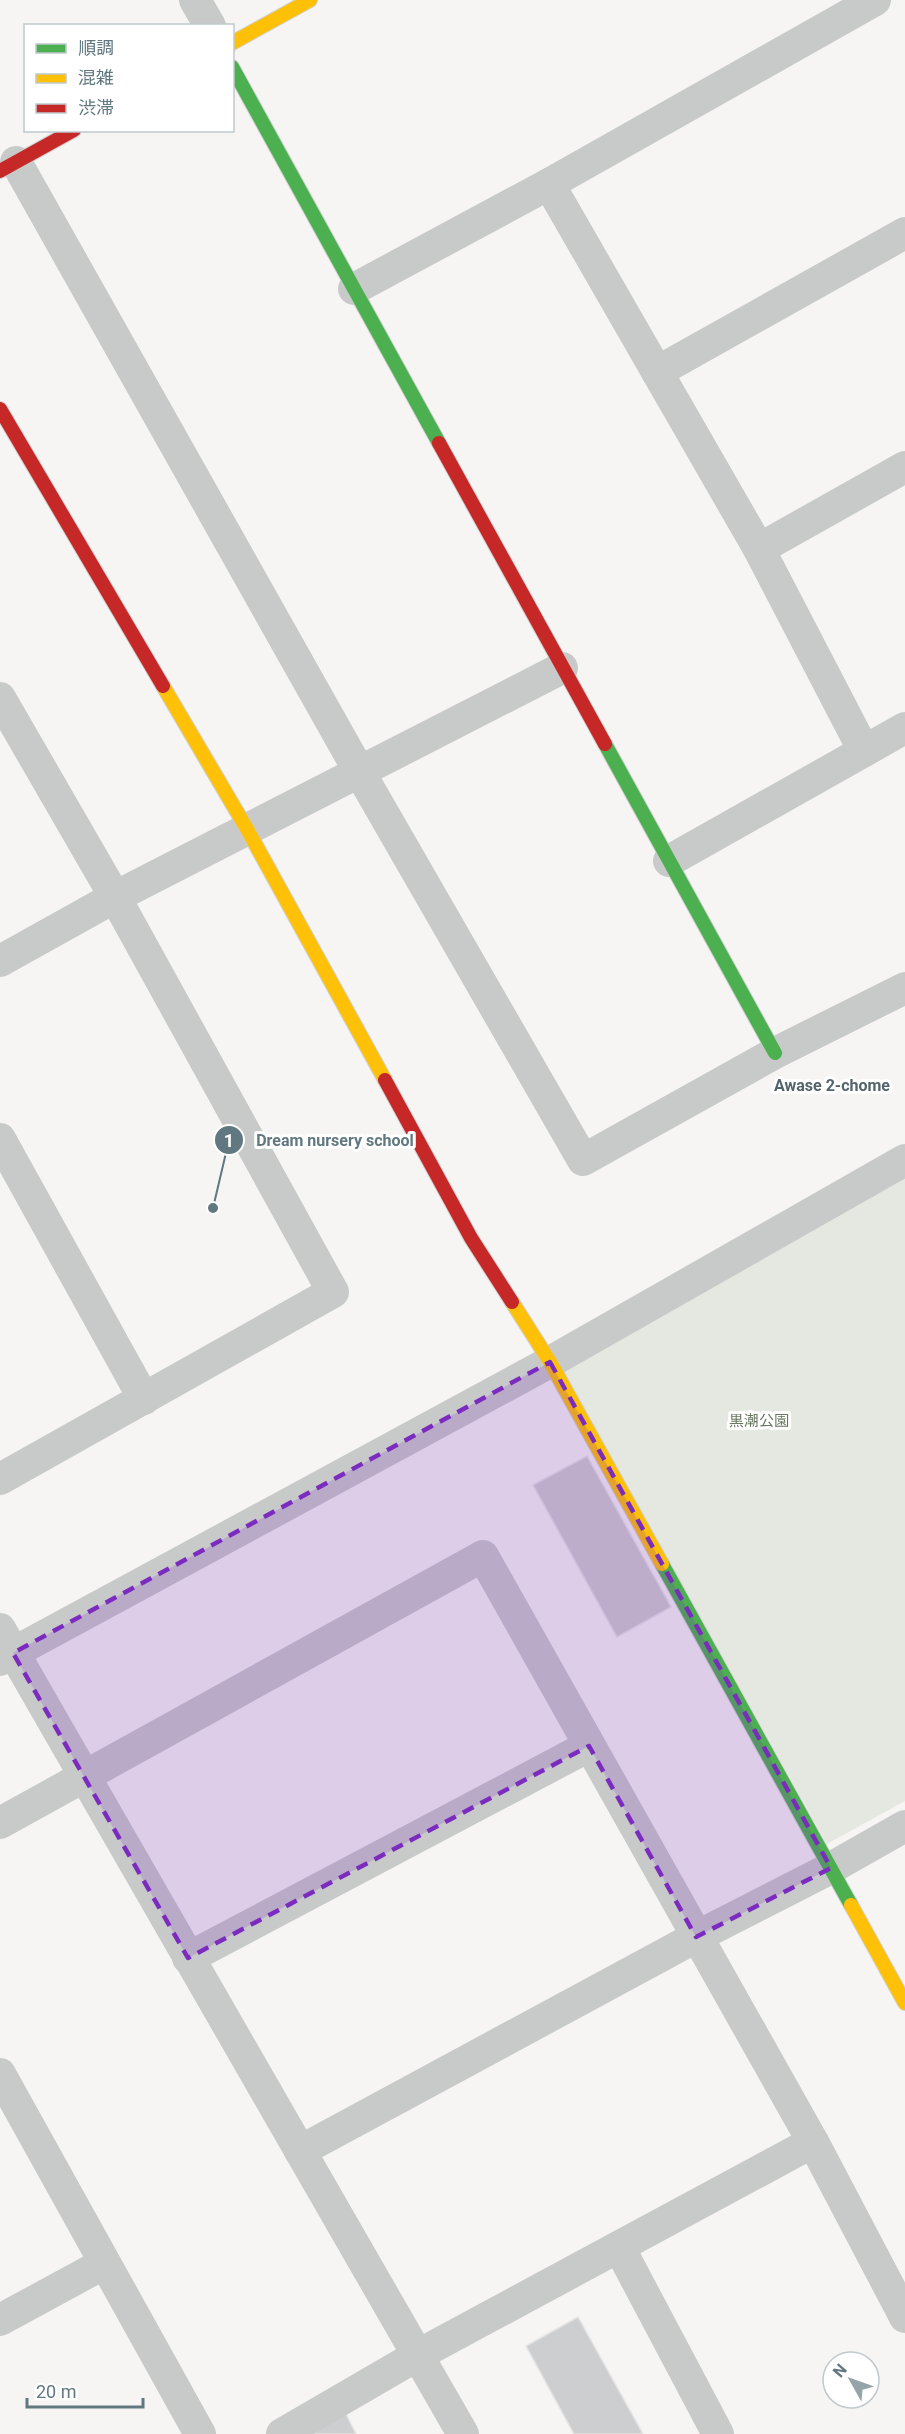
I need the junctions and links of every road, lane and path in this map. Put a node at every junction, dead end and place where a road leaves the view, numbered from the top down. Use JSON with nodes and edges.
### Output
{"nodes":[{"id":1,"x":195,"y":0,"type":"edge"},
{"id":2,"x":310,"y":0,"type":"edge"},
{"id":3,"x":875,"y":0,"type":"edge"},
{"id":4,"x":209,"y":24,"type":"edge"},
{"id":5,"x":234,"y":42,"type":"edge"},
{"id":6,"x":234,"y":71,"type":"edge"},
{"id":7,"x":70,"y":132,"type":"edge"},
{"id":8,"x":8,"y":167,"type":"edge"},
{"id":9,"x":549,"y":184,"type":"junction"},
{"id":10,"x":905,"y":232,"type":"edge"},
{"id":11,"x":354,"y":290,"type":"junction"},
{"id":12,"x":657,"y":372,"type":"junction"},
{"id":13,"x":0,"y":409,"type":"edge"},
{"id":14,"x":905,"y":468,"type":"edge"},
{"id":15,"x":759,"y":549,"type":"junction"},
{"id":16,"x":562,"y":668,"type":"junction"},
{"id":17,"x":0,"y":698,"type":"edge"},
{"id":18,"x":905,"y":728,"type":"edge"},
{"id":19,"x":10,"y":736,"type":"edge"},
{"id":20,"x":864,"y":752,"type":"junction"},
{"id":21,"x":359,"y":771,"type":"junction"},
{"id":22,"x":247,"y":829,"type":"junction"},
{"id":23,"x":669,"y":861,"type":"junction"},
{"id":24,"x":115,"y":897,"type":"junction"},
{"id":25,"x":0,"y":961,"type":"edge"},
{"id":26,"x":905,"y":988,"type":"edge"},
{"id":27,"x":775,"y":1053,"type":"junction"},
{"id":28,"x":0,"y":1138,"type":"edge"},
{"id":29,"x":905,"y":1160,"type":"edge"},
{"id":30,"x":550,"y":1362,"type":"junction"},
{"id":31,"x":144,"y":1399,"type":"junction"},
{"id":32,"x":0,"y":1479,"type":"edge"},
{"id":33,"x":4,"y":1648,"type":"edge"},
{"id":34,"x":589,"y":1746,"type":"junction"},
{"id":35,"x":83,"y":1776,"type":"junction"},
{"id":36,"x":0,"y":1823,"type":"edge"},
{"id":37,"x":905,"y":1826,"type":"edge"},
{"id":38,"x":831,"y":1868,"type":"junction"},
{"id":39,"x":696,"y":1937,"type":"junction"},
{"id":40,"x":188,"y":1958,"type":"junction"},
{"id":41,"x":905,"y":2003,"type":"edge"},
{"id":42,"x":0,"y":2075,"type":"edge"},
{"id":43,"x":813,"y":2142,"type":"junction"},
{"id":44,"x":300,"y":2151,"type":"junction"},
{"id":45,"x":619,"y":2247,"type":"junction"},
{"id":46,"x":104,"y":2264,"type":"junction"},
{"id":47,"x":905,"y":2317,"type":"edge"},
{"id":48,"x":0,"y":2320,"type":"edge"},
{"id":49,"x":418,"y":2355,"type":"junction"},
{"id":50,"x":200,"y":2434,"type":"edge"},
{"id":51,"x":282,"y":2434,"type":"edge"},
{"id":52,"x":463,"y":2434,"type":"edge"},
{"id":53,"x":718,"y":2434,"type":"edge"}],
"edges":[{"from":1,"to":4,"type":"street"},
{"from":2,"to":5,"type":"street"},
{"from":3,"to":9,"type":"street"},
{"from":6,"to":11,"type":"street"},
{"from":7,"to":8,"type":"street"},
{"from":8,"to":21,"type":"street"},
{"from":9,"to":11,"type":"street"},
{"from":9,"to":12,"type":"street"},
{"from":10,"to":12,"type":"street"},
{"from":11,"to":16,"type":"street"},
{"from":12,"to":15,"type":"street"},
{"from":13,"to":22,"type":"street"},
{"from":14,"to":15,"type":"street"},
{"from":15,"to":20,"type":"street"},
{"from":16,"to":21,"type":"street"},
{"from":16,"to":23,"type":"street"},
{"from":17,"to":19,"type":"street"},
{"from":18,"to":20,"type":"street"},
{"from":19,"to":24,"type":"street"},
{"from":20,"to":23,"type":"street"},
{"from":21,"to":22,"type":"street"},
{"from":21,"to":27,"type":"street"},
{"from":22,"to":24,"type":"street"},
{"from":22,"to":30,"type":"street"},
{"from":23,"to":27,"type":"street"},
{"from":24,"to":25,"type":"street"},
{"from":24,"to":31,"type":"street"},
{"from":26,"to":27,"type":"street"},
{"from":28,"to":31,"type":"street"},
{"from":29,"to":30,"type":"street"},
{"from":30,"to":33,"type":"street"},
{"from":30,"to":38,"type":"street"},
{"from":31,"to":32,"type":"street"},
{"from":33,"to":35,"type":"street"},
{"from":34,"to":35,"type":"street"},
{"from":34,"to":39,"type":"street"},
{"from":34,"to":40,"type":"street"},
{"from":35,"to":36,"type":"street"},
{"from":35,"to":40,"type":"street"},
{"from":37,"to":38,"type":"street"},
{"from":38,"to":39,"type":"street"},
{"from":38,"to":41,"type":"street"},
{"from":39,"to":43,"type":"street"},
{"from":39,"to":44,"type":"street"},
{"from":40,"to":44,"type":"street"},
{"from":42,"to":46,"type":"street"},
{"from":43,"to":45,"type":"street"},
{"from":43,"to":47,"type":"street"},
{"from":44,"to":49,"type":"street"},
{"from":45,"to":49,"type":"street"},
{"from":45,"to":53,"type":"street"},
{"from":46,"to":48,"type":"street"},
{"from":46,"to":50,"type":"street"},
{"from":49,"to":51,"type":"street"},
{"from":49,"to":52,"type":"street"}]}
